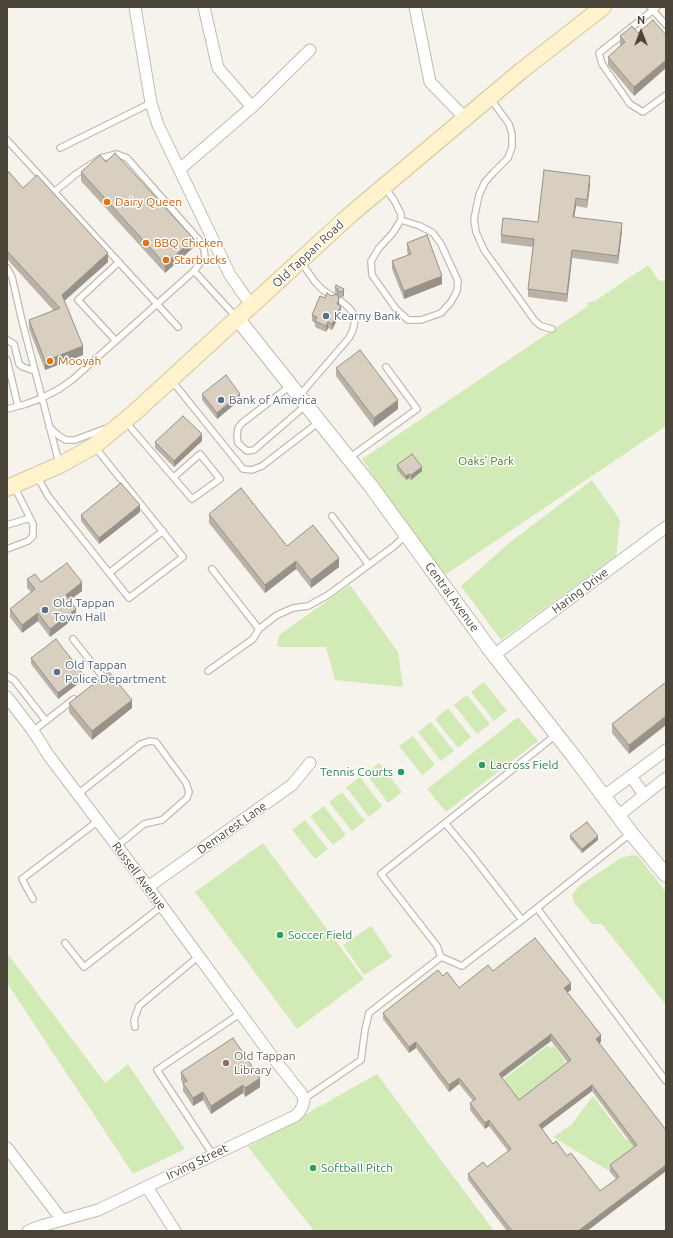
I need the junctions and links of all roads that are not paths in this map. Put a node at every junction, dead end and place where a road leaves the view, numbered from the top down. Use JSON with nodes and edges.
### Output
{"nodes":[{"id":1,"x":135,"y":7,"type":"edge"},
{"id":2,"x":204,"y":7,"type":"edge"},
{"id":3,"x":415,"y":7,"type":"edge"},
{"id":4,"x":602,"y":7,"type":"edge"},
{"id":5,"x":653,"y":8,"type":"edge"},
{"id":6,"x":666,"y":26,"type":"edge"},
{"id":7,"x":310,"y":50,"type":"dead end"},
{"id":8,"x":666,"y":95,"type":"edge"},
{"id":9,"x":490,"y":97,"type":"junction"},
{"id":10,"x":151,"y":102,"type":"junction"},
{"id":11,"x":252,"y":107,"type":"junction"},
{"id":12,"x":465,"y":118,"type":"junction"},
{"id":13,"x":7,"y":140,"type":"edge"},
{"id":14,"x":60,"y":148,"type":"dead end"},
{"id":15,"x":180,"y":169,"type":"junction"},
{"id":16,"x":383,"y":187,"type":"junction"},
{"id":17,"x":54,"y":192,"type":"junction"},
{"id":18,"x":401,"y":220,"type":"junction"},
{"id":19,"x":300,"y":261,"type":"junction"},
{"id":20,"x":119,"y":262,"type":"junction"},
{"id":21,"x":8,"y":271,"type":"edge"},
{"id":22,"x":194,"y":271,"type":"junction"},
{"id":23,"x":334,"y":297,"type":"edge"},
{"id":24,"x":341,"y":301,"type":"dead end"},
{"id":25,"x":157,"y":304,"type":"junction"},
{"id":26,"x":251,"y":305,"type":"junction"},
{"id":27,"x":237,"y":318,"type":"junction"},
{"id":28,"x":178,"y":327,"type":"dead end"},
{"id":29,"x":552,"y":329,"type":"dead end"},
{"id":30,"x":7,"y":340,"type":"edge"},
{"id":31,"x":116,"y":341,"type":"junction"},
{"id":32,"x":7,"y":360,"type":"edge"},
{"id":33,"x":386,"y":367,"type":"dead end"},
{"id":34,"x":35,"y":371,"type":"junction"},
{"id":35,"x":171,"y":379,"type":"junction"},
{"id":36,"x":299,"y":396,"type":"junction"},
{"id":37,"x":42,"y":398,"type":"junction"},
{"id":38,"x":18,"y":406,"type":"junction"},
{"id":39,"x":7,"y":409,"type":"edge"},
{"id":40,"x":124,"y":421,"type":"junction"},
{"id":41,"x":319,"y":421,"type":"junction"},
{"id":42,"x":49,"y":427,"type":"junction"},
{"id":43,"x":94,"y":446,"type":"junction"},
{"id":44,"x":349,"y":459,"type":"junction"},
{"id":45,"x":60,"y":466,"type":"junction"},
{"id":46,"x":36,"y":476,"type":"junction"},
{"id":47,"x":174,"y":477,"type":"junction"},
{"id":48,"x":10,"y":487,"type":"edge"},
{"id":49,"x":332,"y":516,"type":"dead end"},
{"id":50,"x":30,"y":518,"type":"junction"},
{"id":51,"x":7,"y":525,"type":"edge"},
{"id":52,"x":666,"y":527,"type":"edge"},
{"id":53,"x":163,"y":531,"type":"junction"},
{"id":54,"x":406,"y":535,"type":"junction"},
{"id":55,"x":7,"y":549,"type":"edge"},
{"id":56,"x":369,"y":565,"type":"junction"},
{"id":57,"x":212,"y":569,"type":"dead end"},
{"id":58,"x":109,"y":573,"type":"junction"},
{"id":59,"x":259,"y":629,"type":"junction"},
{"id":60,"x":73,"y":639,"type":"dead end"},
{"id":61,"x":494,"y":654,"type":"junction"},
{"id":62,"x":208,"y":671,"type":"dead end"},
{"id":63,"x":7,"y":676,"type":"edge"},
{"id":64,"x":90,"y":687,"type":"edge"},
{"id":65,"x":7,"y":697,"type":"edge"},
{"id":66,"x":78,"y":697,"type":"edge"},
{"id":67,"x":46,"y":721,"type":"junction"},
{"id":68,"x":33,"y":731,"type":"junction"},
{"id":69,"x":557,"y":734,"type":"junction"},
{"id":70,"x":666,"y":750,"type":"edge"},
{"id":71,"x":310,"y":762,"type":"dead end"},
{"id":72,"x":631,"y":776,"type":"junction"},
{"id":73,"x":666,"y":778,"type":"edge"},
{"id":74,"x":78,"y":794,"type":"junction"},
{"id":75,"x":644,"y":795,"type":"junction"},
{"id":76,"x":604,"y":796,"type":"junction"},
{"id":77,"x":618,"y":816,"type":"junction"},
{"id":78,"x":98,"y":821,"type":"junction"},
{"id":79,"x":445,"y":823,"type":"junction"},
{"id":80,"x":631,"y":833,"type":"junction"},
{"id":81,"x":117,"y":846,"type":"junction"},
{"id":82,"x":665,"y":871,"type":"edge"},
{"id":83,"x":148,"y":887,"type":"junction"},
{"id":84,"x":33,"y":899,"type":"dead end"},
{"id":85,"x":162,"y":906,"type":"junction"},
{"id":86,"x":537,"y":908,"type":"junction"},
{"id":87,"x":522,"y":920,"type":"junction"},
{"id":88,"x":65,"y":943,"type":"dead end"},
{"id":89,"x":199,"y":956,"type":"junction"},
{"id":90,"x":441,"y":957,"type":"junction"},
{"id":91,"x":241,"y":1013,"type":"junction"},
{"id":92,"x":135,"y":1027,"type":"dead end"},
{"id":93,"x":666,"y":1081,"type":"edge"},
{"id":94,"x":304,"y":1099,"type":"junction"},
{"id":95,"x":7,"y":1148,"type":"edge"},
{"id":96,"x":213,"y":1155,"type":"junction"},
{"id":97,"x":147,"y":1187,"type":"junction"},
{"id":98,"x":62,"y":1220,"type":"junction"},
{"id":99,"x":28,"y":1231,"type":"edge"},
{"id":100,"x":175,"y":1231,"type":"edge"}],
"edges":[{"from":1,"to":10,"type":"street"},
{"from":2,"to":11,"type":"street"},
{"from":3,"to":12,"type":"street"},
{"from":4,"to":9,"type":"main road","name":"Old Tappan Road"},
{"from":5,"to":6,"type":"lane"},
{"from":5,"to":8,"type":"lane"},
{"from":7,"to":11,"type":"street"},
{"from":9,"to":12,"type":"main road","name":"Old Tappan Road"},
{"from":9,"to":29,"type":"lane"},
{"from":10,"to":14,"type":"lane"},
{"from":10,"to":15,"type":"street"},
{"from":11,"to":15,"type":"street"},
{"from":12,"to":16,"type":"main road","name":"Old Tappan Road"},
{"from":13,"to":17,"type":"lane"},
{"from":15,"to":26,"type":"street"},
{"from":16,"to":18,"type":"lane"},
{"from":16,"to":19,"type":"main road","name":"Old Tappan Road"},
{"from":17,"to":20,"type":"lane"},
{"from":17,"to":22,"type":"lane"},
{"from":18,"to":18,"type":"lane"},
{"from":19,"to":23,"type":"lane"},
{"from":19,"to":26,"type":"main road","name":"Old Tappan Road"},
{"from":20,"to":25,"type":"lane"},
{"from":20,"to":31,"type":"lane"},
{"from":21,"to":34,"type":"lane"},
{"from":22,"to":25,"type":"lane"},
{"from":22,"to":27,"type":"lane"},
{"from":24,"to":36,"type":"lane"},
{"from":25,"to":28,"type":"lane"},
{"from":25,"to":31,"type":"lane"},
{"from":26,"to":27,"type":"main road","name":"Old Tappan Road"},
{"from":27,"to":35,"type":"main road","name":"Old Tappan Road"},
{"from":27,"to":36,"type":"street","name":"Central Avenue"},
{"from":30,"to":34,"type":"lane"},
{"from":31,"to":37,"type":"lane"},
{"from":32,"to":38,"type":"lane"},
{"from":33,"to":44,"type":"lane"},
{"from":34,"to":37,"type":"lane"},
{"from":35,"to":40,"type":"main road","name":"Old Tappan Road"},
{"from":35,"to":41,"type":"lane"},
{"from":36,"to":36,"type":"lane"},
{"from":36,"to":41,"type":"street","name":"Central Avenue"},
{"from":37,"to":38,"type":"lane"},
{"from":37,"to":42,"type":"lane"},
{"from":38,"to":39,"type":"lane"},
{"from":40,"to":42,"type":"lane"},
{"from":40,"to":43,"type":"main road","name":"Old Tappan Road"},
{"from":40,"to":47,"type":"lane"},
{"from":41,"to":44,"type":"street","name":"Central Avenue"},
{"from":42,"to":45,"type":"lane"},
{"from":43,"to":45,"type":"main road","name":"Old Tappan Road"},
{"from":43,"to":53,"type":"lane"},
{"from":44,"to":54,"type":"street","name":"Central Avenue"},
{"from":45,"to":46,"type":"main road","name":"Old Tappan Road"},
{"from":46,"to":48,"type":"main road","name":"Old Tappan Road"},
{"from":46,"to":58,"type":"lane"},
{"from":47,"to":47,"type":"lane"},
{"from":48,"to":50,"type":"lane"},
{"from":49,"to":56,"type":"lane"},
{"from":50,"to":51,"type":"lane"},
{"from":50,"to":55,"type":"lane"},
{"from":52,"to":61,"type":"street","name":"Haring Drive"},
{"from":53,"to":58,"type":"lane"},
{"from":53,"to":58,"type":"lane"},
{"from":54,"to":56,"type":"lane"},
{"from":54,"to":61,"type":"street","name":"Central Avenue"},
{"from":56,"to":59,"type":"lane"},
{"from":57,"to":59,"type":"lane"},
{"from":59,"to":62,"type":"lane"},
{"from":60,"to":64,"type":"lane"},
{"from":61,"to":69,"type":"street","name":"Central Avenue"},
{"from":63,"to":67,"type":"lane"},
{"from":65,"to":68,"type":"street","name":"Russell Avenue"},
{"from":66,"to":67,"type":"lane"},
{"from":67,"to":68,"type":"lane"},
{"from":68,"to":74,"type":"street","name":"Russell Avenue"},
{"from":69,"to":76,"type":"street","name":"Central Avenue"},
{"from":69,"to":79,"type":"lane"},
{"from":70,"to":72,"type":"street"},
{"from":71,"to":83,"type":"street","name":"Demarest Lane"},
{"from":72,"to":75,"type":"street"},
{"from":72,"to":76,"type":"street"},
{"from":73,"to":75,"type":"street"},
{"from":74,"to":78,"type":"street","name":"Russell Avenue"},
{"from":74,"to":81,"type":"lane"},
{"from":75,"to":77,"type":"street"},
{"from":76,"to":77,"type":"street","name":"Central Avenue"},
{"from":77,"to":80,"type":"street","name":"Central Avenue"},
{"from":78,"to":81,"type":"street","name":"Russell Avenue"},
{"from":78,"to":84,"type":"lane"},
{"from":79,"to":87,"type":"lane"},
{"from":79,"to":90,"type":"lane"},
{"from":80,"to":82,"type":"street","name":"Central Avenue"},
{"from":80,"to":86,"type":"lane"},
{"from":81,"to":83,"type":"street","name":"Russell Avenue"},
{"from":83,"to":85,"type":"street","name":"Russell Avenue"},
{"from":85,"to":88,"type":"lane"},
{"from":85,"to":89,"type":"street","name":"Russell Avenue"},
{"from":86,"to":87,"type":"lane"},
{"from":86,"to":93,"type":"lane"},
{"from":87,"to":90,"type":"lane"},
{"from":89,"to":91,"type":"street","name":"Russell Avenue"},
{"from":89,"to":92,"type":"lane"},
{"from":90,"to":94,"type":"lane"},
{"from":91,"to":94,"type":"street","name":"Russell Avenue"},
{"from":91,"to":96,"type":"lane"},
{"from":94,"to":96,"type":"street","name":"Irving Street"},
{"from":95,"to":98,"type":"street"},
{"from":96,"to":97,"type":"street","name":"Irving Street"},
{"from":97,"to":98,"type":"street","name":"Irving Street"},
{"from":97,"to":100,"type":"street"},
{"from":98,"to":99,"type":"street","name":"Irving Street"}]}
